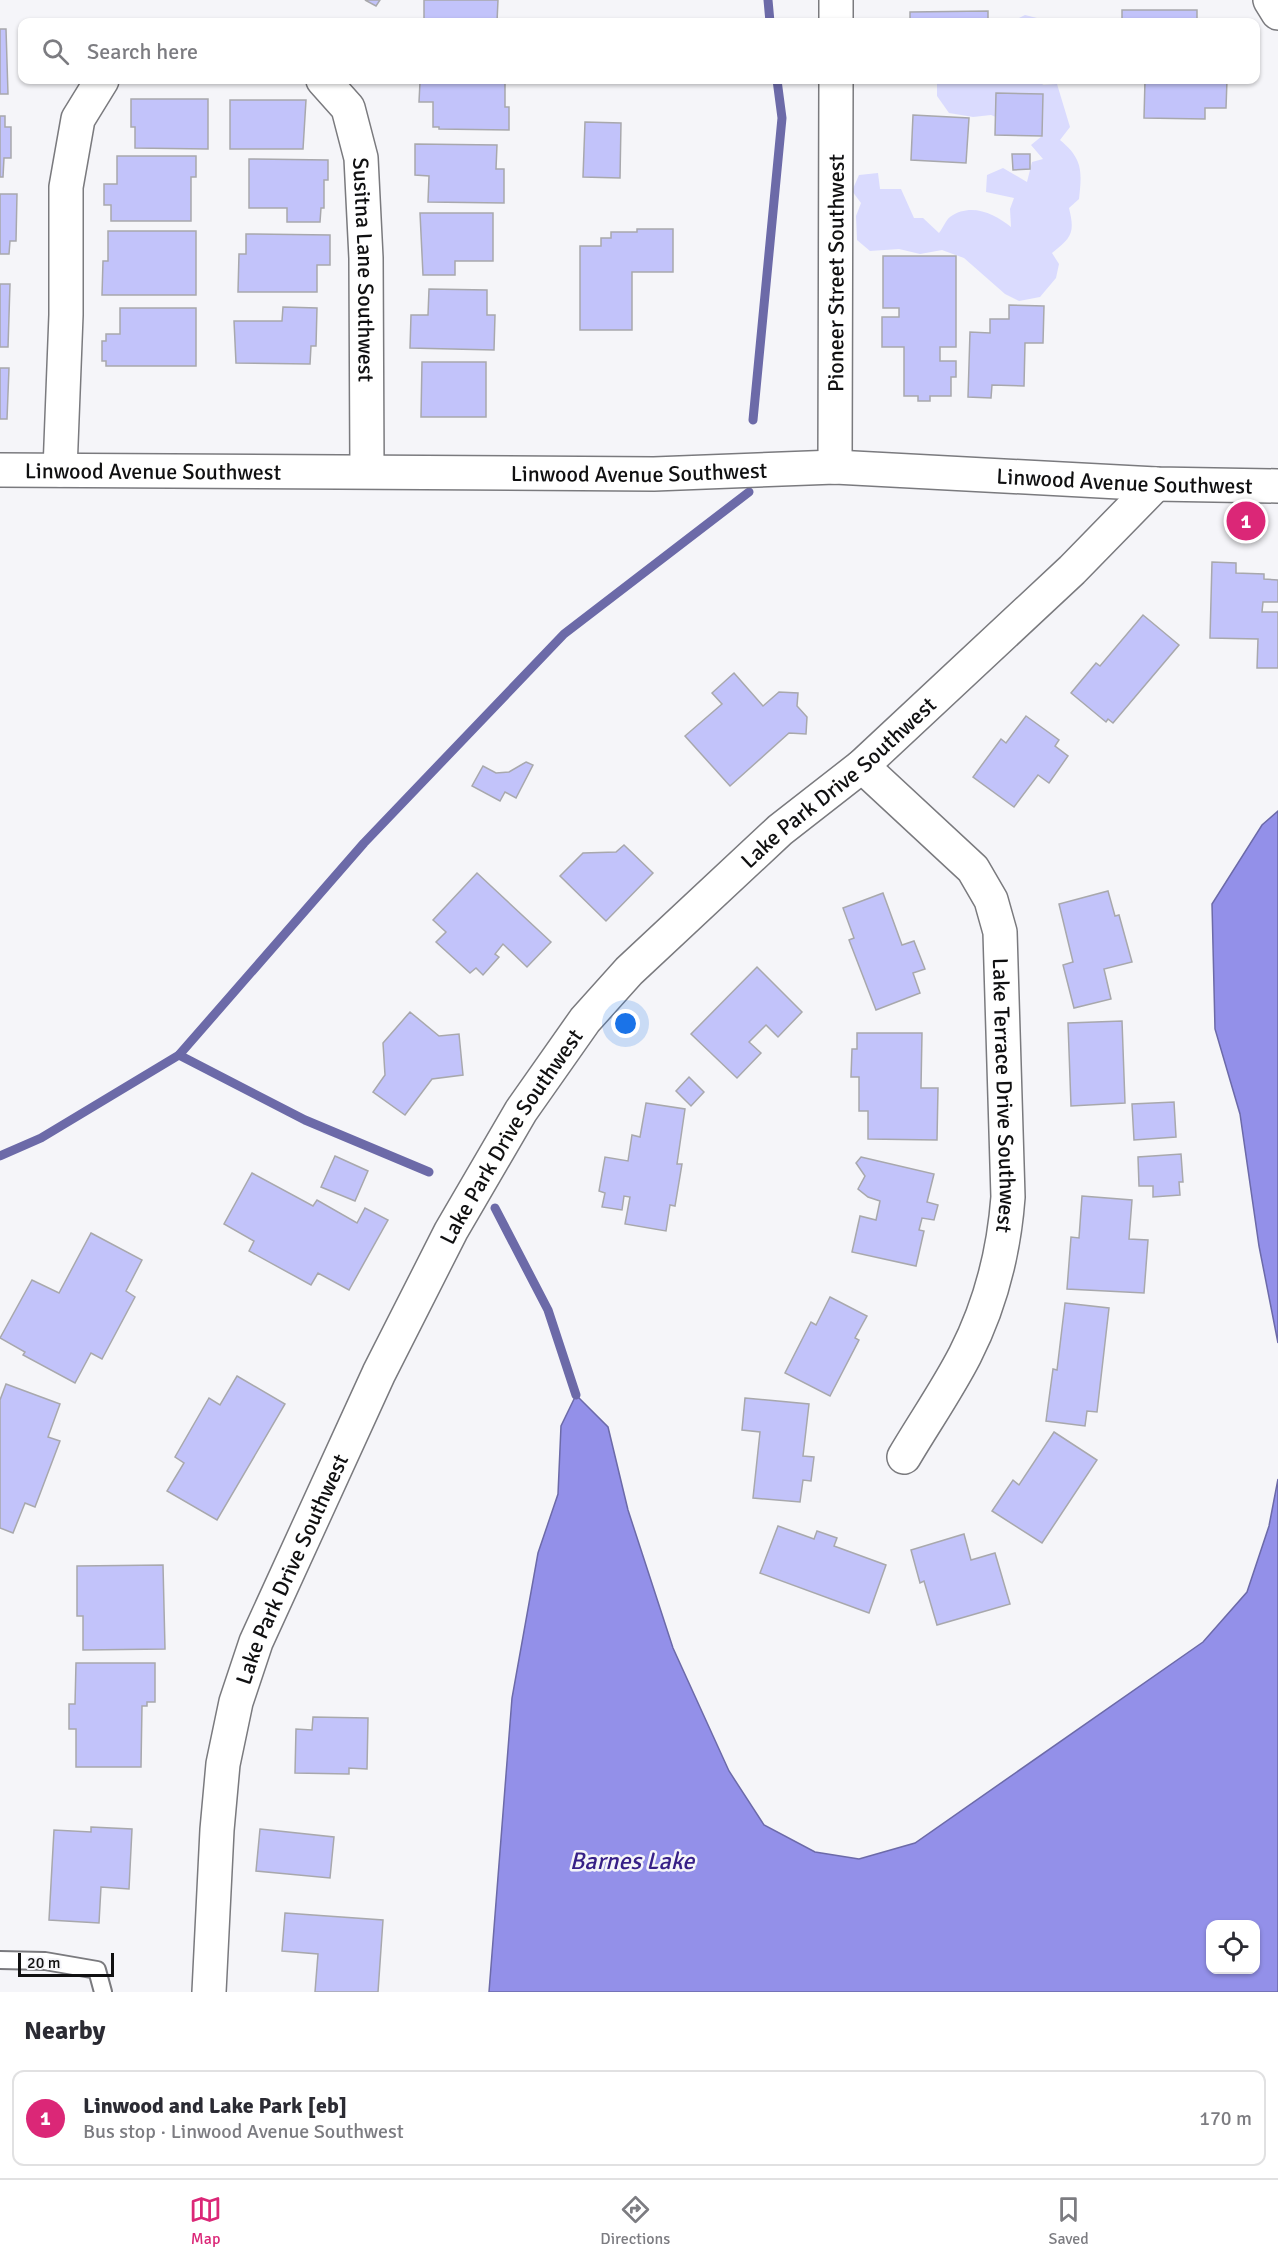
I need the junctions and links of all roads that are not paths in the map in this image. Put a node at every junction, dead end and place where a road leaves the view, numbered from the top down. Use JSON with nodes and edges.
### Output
{"nodes":[{"id":1,"x":836,"y":0,"type":"edge"},
{"id":2,"x":1270,"y":0,"type":"edge"},
{"id":3,"x":1278,"y":13,"type":"edge"},
{"id":4,"x":836,"y":18,"type":"edge"},
{"id":5,"x":100,"y":84,"type":"edge"},
{"id":6,"x":327,"y":84,"type":"edge"},
{"id":7,"x":836,"y":84,"type":"edge"},
{"id":8,"x":835,"y":467,"type":"junction"},
{"id":9,"x":0,"y":470,"type":"edge"},
{"id":10,"x":60,"y":470,"type":"junction"},
{"id":11,"x":367,"y":470,"type":"junction"},
{"id":12,"x":1156,"y":484,"type":"junction"},
{"id":13,"x":1278,"y":486,"type":"edge"},
{"id":14,"x":862,"y":766,"type":"junction"},
{"id":15,"x":904,"y":1457,"type":"dead end"},
{"id":16,"x":0,"y":1960,"type":"edge"},
{"id":17,"x":103,"y":1992,"type":"edge"},
{"id":18,"x":208,"y":1992,"type":"edge"}],
"edges":[{"from":1,"to":4,"type":"street"},
{"from":2,"to":3,"type":"street"},
{"from":5,"to":10,"type":"street"},
{"from":6,"to":11,"type":"street","name":"Susitna Lane Southwest"},
{"from":7,"to":8,"type":"street","name":"Pioneer Street Southwest"},
{"from":8,"to":11,"type":"street","name":"Linwood Avenue Southwest"},
{"from":8,"to":12,"type":"street","name":"Linwood Avenue Southwest"},
{"from":9,"to":10,"type":"street","name":"Linwood Avenue Southwest"},
{"from":10,"to":11,"type":"street","name":"Linwood Avenue Southwest"},
{"from":12,"to":13,"type":"street","name":"Linwood Avenue Southwest"},
{"from":12,"to":14,"type":"street","name":"Lake Park Drive Southwest"},
{"from":14,"to":15,"type":"street","name":"Lake Terrace Drive Southwest"},
{"from":14,"to":18,"type":"street","name":"Lake Park Drive Southwest"},
{"from":16,"to":17,"type":"lane"}]}
